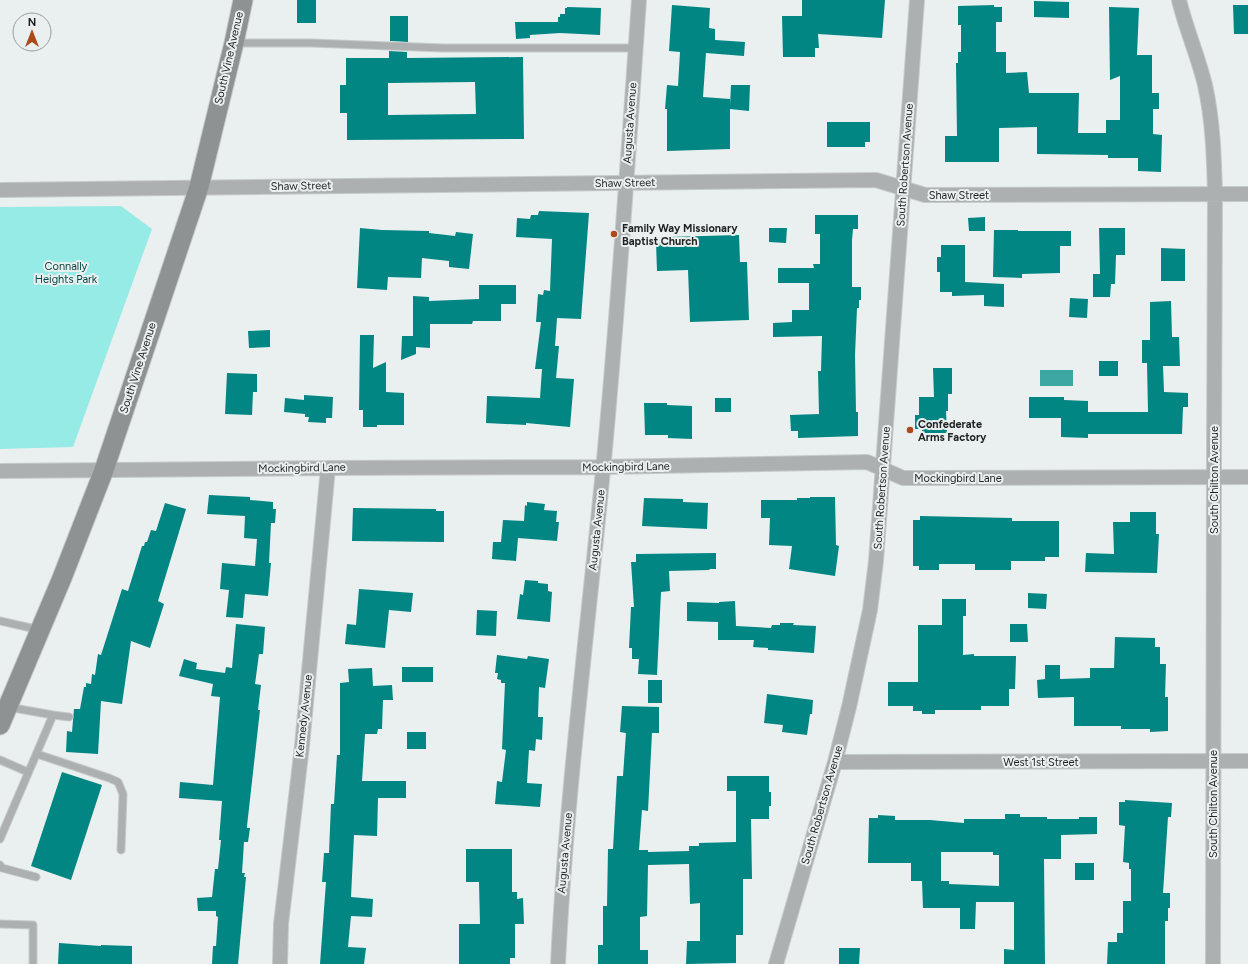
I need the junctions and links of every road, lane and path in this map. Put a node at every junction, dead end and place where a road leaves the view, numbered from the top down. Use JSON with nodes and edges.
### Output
{"nodes":[{"id":1,"x":242,"y":0,"type":"edge"},
{"id":2,"x":639,"y":0,"type":"edge"},
{"id":3,"x":917,"y":0,"type":"edge"},
{"id":4,"x":1179,"y":0,"type":"edge"},
{"id":5,"x":234,"y":43,"type":"junction"},
{"id":6,"x":636,"y":48,"type":"junction"},
{"id":7,"x":626,"y":183,"type":"junction"},
{"id":8,"x":199,"y":187,"type":"junction"},
{"id":9,"x":904,"y":188,"type":"junction"},
{"id":10,"x":0,"y":190,"type":"edge"},
{"id":11,"x":1216,"y":194,"type":"junction"},
{"id":12,"x":1248,"y":194,"type":"edge"},
{"id":13,"x":603,"y":467,"type":"junction"},
{"id":14,"x":328,"y":468,"type":"junction"},
{"id":15,"x":884,"y":469,"type":"junction"},
{"id":16,"x":104,"y":470,"type":"junction"},
{"id":17,"x":0,"y":471,"type":"edge"},
{"id":18,"x":1214,"y":477,"type":"junction"},
{"id":19,"x":1248,"y":477,"type":"edge"},
{"id":20,"x":0,"y":621,"type":"edge"},
{"id":21,"x":40,"y":630,"type":"junction"},
{"id":22,"x":8,"y":708,"type":"junction"},
{"id":23,"x":52,"y":715,"type":"junction"},
{"id":24,"x":69,"y":717,"type":"dead end"},
{"id":25,"x":0,"y":725,"type":"edge"},
{"id":26,"x":37,"y":754,"type":"junction"},
{"id":27,"x":0,"y":760,"type":"edge"},
{"id":28,"x":1213,"y":761,"type":"junction"},
{"id":29,"x":1248,"y":761,"type":"edge"},
{"id":30,"x":835,"y":762,"type":"junction"},
{"id":31,"x":28,"y":772,"type":"junction"},
{"id":32,"x":0,"y":839,"type":"edge"},
{"id":33,"x":121,"y":850,"type":"dead end"},
{"id":34,"x":0,"y":865,"type":"edge"},
{"id":35,"x":36,"y":877,"type":"dead end"},
{"id":36,"x":0,"y":924,"type":"edge"},
{"id":37,"x":33,"y":964,"type":"edge"},
{"id":38,"x":280,"y":964,"type":"edge"},
{"id":39,"x":558,"y":964,"type":"edge"},
{"id":40,"x":776,"y":964,"type":"edge"},
{"id":41,"x":1213,"y":964,"type":"edge"}],
"edges":[{"from":1,"to":5,"type":"main road","name":"South Vine Avenue"},
{"from":2,"to":6,"type":"street","name":"Augusta Avenue"},
{"from":3,"to":9,"type":"street","name":"South Robertson Avenue"},
{"from":4,"to":11,"type":"street","name":"South Chilton Avenue"},
{"from":5,"to":6,"type":"lane"},
{"from":5,"to":8,"type":"main road","name":"South Vine Avenue"},
{"from":6,"to":7,"type":"street","name":"Augusta Avenue"},
{"from":7,"to":8,"type":"street","name":"Shaw Street"},
{"from":7,"to":9,"type":"street","name":"Shaw Street"},
{"from":7,"to":13,"type":"street","name":"Augusta Avenue"},
{"from":8,"to":10,"type":"street","name":"Shaw Street"},
{"from":8,"to":16,"type":"main road","name":"South Vine Avenue"},
{"from":9,"to":11,"type":"street","name":"Shaw Street"},
{"from":9,"to":15,"type":"street","name":"South Robertson Avenue"},
{"from":11,"to":12,"type":"street","name":"Shaw Street"},
{"from":11,"to":18,"type":"street","name":"South Chilton Avenue"},
{"from":13,"to":14,"type":"street","name":"Mockingbird Lane"},
{"from":13,"to":15,"type":"street","name":"Mockingbird Lane"},
{"from":13,"to":39,"type":"street","name":"Augusta Avenue"},
{"from":14,"to":16,"type":"street","name":"Mockingbird Lane"},
{"from":14,"to":38,"type":"street","name":"Kennedy Avenue"},
{"from":15,"to":18,"type":"street","name":"Mockingbird Lane"},
{"from":15,"to":30,"type":"street","name":"South Robertson Avenue"},
{"from":16,"to":17,"type":"street","name":"Mockingbird Lane"},
{"from":16,"to":21,"type":"main road","name":"South Vine Avenue"},
{"from":18,"to":19,"type":"street","name":"Mockingbird Lane"},
{"from":18,"to":28,"type":"street","name":"South Chilton Avenue"},
{"from":20,"to":21,"type":"lane"},
{"from":21,"to":22,"type":"main road","name":"South Vine Avenue"},
{"from":22,"to":23,"type":"lane"},
{"from":22,"to":25,"type":"main road","name":"South Vine Avenue"},
{"from":23,"to":24,"type":"lane"},
{"from":23,"to":26,"type":"lane"},
{"from":26,"to":31,"type":"lane"},
{"from":26,"to":33,"type":"lane"},
{"from":27,"to":31,"type":"lane"},
{"from":28,"to":29,"type":"street","name":"West 1st Street"},
{"from":28,"to":30,"type":"street","name":"West 1st Street"},
{"from":28,"to":41,"type":"street","name":"South Chilton Avenue"},
{"from":30,"to":40,"type":"street","name":"South Robertson Avenue"},
{"from":31,"to":32,"type":"lane"},
{"from":34,"to":35,"type":"lane"},
{"from":36,"to":37,"type":"lane"}]}
